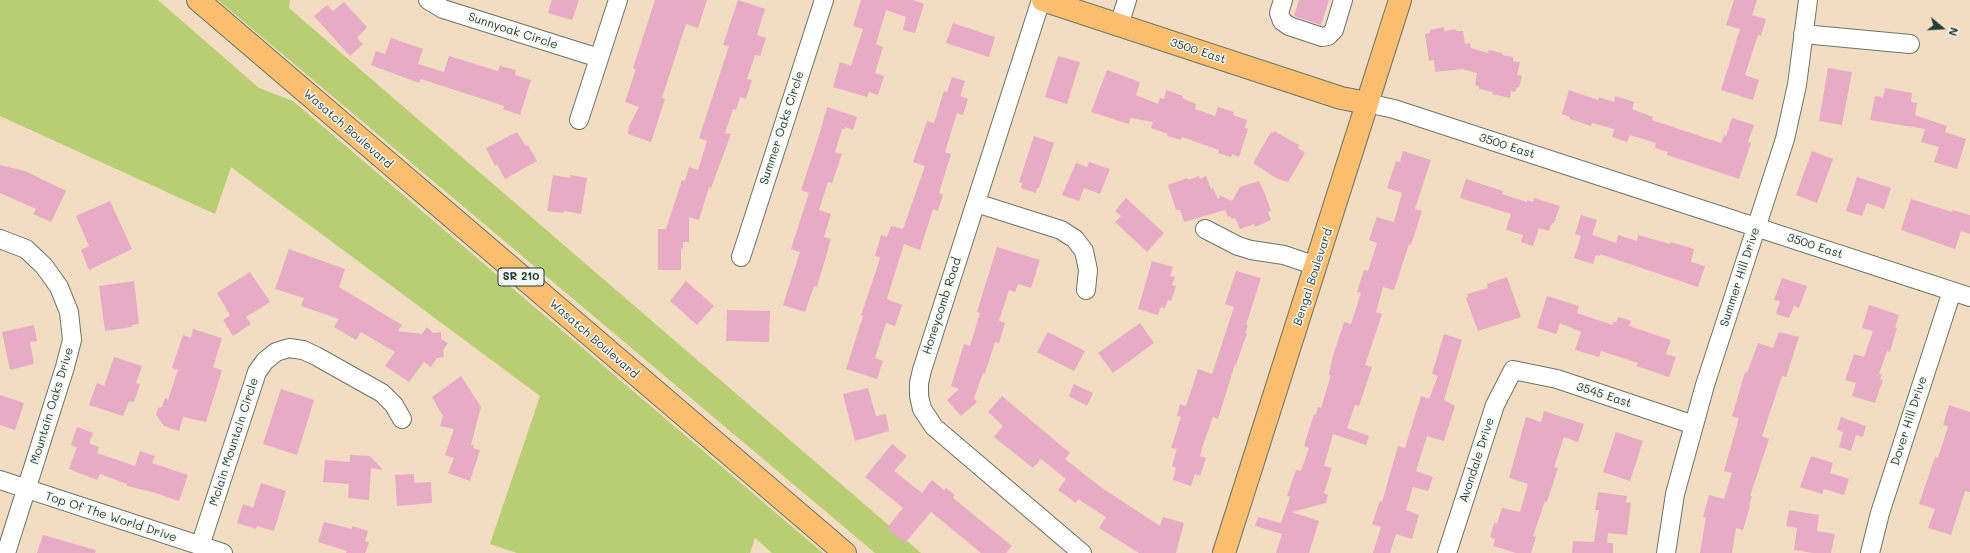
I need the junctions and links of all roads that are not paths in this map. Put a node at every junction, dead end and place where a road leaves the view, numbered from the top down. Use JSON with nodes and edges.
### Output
{"nodes":[{"id":1,"x":198,"y":0,"type":"edge"},
{"id":2,"x":428,"y":0,"type":"edge"},
{"id":3,"x":618,"y":0,"type":"edge"},
{"id":4,"x":824,"y":0,"type":"edge"},
{"id":5,"x":1042,"y":0,"type":"edge"},
{"id":6,"x":1127,"y":0,"type":"edge"},
{"id":7,"x":1283,"y":0,"type":"edge"},
{"id":8,"x":1343,"y":0,"type":"edge"},
{"id":9,"x":1400,"y":0,"type":"edge"},
{"id":10,"x":1808,"y":0,"type":"edge"},
{"id":11,"x":1119,"y":25,"type":"junction"},
{"id":12,"x":1803,"y":34,"type":"junction"},
{"id":13,"x":1910,"y":44,"type":"dead end"},
{"id":14,"x":599,"y":58,"type":"junction"},
{"id":15,"x":1367,"y":103,"type":"junction"},
{"id":16,"x":579,"y":120,"type":"dead end"},
{"id":17,"x":976,"y":203,"type":"junction"},
{"id":18,"x":1756,"y":227,"type":"junction"},
{"id":19,"x":1206,"y":229,"type":"dead end"},
{"id":20,"x":0,"y":238,"type":"edge"},
{"id":21,"x":740,"y":257,"type":"dead end"},
{"id":22,"x":1316,"y":266,"type":"junction"},
{"id":23,"x":1086,"y":290,"type":"dead end"},
{"id":24,"x":1952,"y":291,"type":"junction"},
{"id":25,"x":1970,"y":296,"type":"edge"},
{"id":26,"x":1513,"y":370,"type":"joint"},
{"id":27,"x":402,"y":419,"type":"dead end"},
{"id":28,"x":1694,"y":425,"type":"junction"},
{"id":29,"x":0,"y":480,"type":"edge"},
{"id":30,"x":27,"y":489,"type":"junction"},
{"id":31,"x":200,"y":546,"type":"junction"},
{"id":32,"x":6,"y":553,"type":"edge"},
{"id":33,"x":223,"y":553,"type":"edge"},
{"id":34,"x":845,"y":553,"type":"edge"},
{"id":35,"x":1082,"y":553,"type":"edge"},
{"id":36,"x":1224,"y":553,"type":"edge"},
{"id":37,"x":1447,"y":553,"type":"edge"},
{"id":38,"x":1666,"y":553,"type":"edge"},
{"id":39,"x":1870,"y":553,"type":"edge"}],
"edges":[{"from":1,"to":34,"type":"main road","name":"Wasatch Boulevard","number":"SR 210"},
{"from":2,"to":14,"type":"street","name":"Sunnyoak Circle"},
{"from":3,"to":14,"type":"street"},
{"from":4,"to":21,"type":"street","name":"Summer Oaks Circle"},
{"from":5,"to":11,"type":"main road","name":"3500 East"},
{"from":5,"to":17,"type":"street","name":"Honeycomb Road"},
{"from":6,"to":11,"type":"street"},
{"from":7,"to":8,"type":"street"},
{"from":9,"to":15,"type":"main road","name":"Bengal Boulevard"},
{"from":10,"to":12,"type":"street","name":"Summer Hill Drive"},
{"from":11,"to":15,"type":"main road","name":"3500 East"},
{"from":12,"to":13,"type":"street"},
{"from":12,"to":18,"type":"street","name":"Summer Hill Drive"},
{"from":14,"to":16,"type":"street"},
{"from":15,"to":18,"type":"street","name":"3500 East"},
{"from":15,"to":22,"type":"main road","name":"Bengal Boulevard"},
{"from":17,"to":23,"type":"street"},
{"from":17,"to":35,"type":"street","name":"Honeycomb Road"},
{"from":18,"to":24,"type":"street","name":"3500 East"},
{"from":18,"to":28,"type":"street","name":"Summer Hill Drive"},
{"from":19,"to":22,"type":"street"},
{"from":20,"to":30,"type":"street","name":"Mountain Oaks Drive"},
{"from":22,"to":36,"type":"main road","name":"Bengal Boulevard"},
{"from":24,"to":25,"type":"street","name":"3500 East"},
{"from":24,"to":39,"type":"street","name":"Dover Hill Drive"},
{"from":26,"to":28,"type":"street","name":"3545 East"},
{"from":26,"to":37,"type":"street","name":"Avondale Drive"},
{"from":27,"to":31,"type":"street","name":"Mclain Mountain Circle"},
{"from":28,"to":38,"type":"street","name":"Summer Hill Drive"},
{"from":29,"to":30,"type":"street","name":"Top Of The World Drive"},
{"from":30,"to":31,"type":"street","name":"Top Of The World Drive"},
{"from":30,"to":32,"type":"street","name":"Mountain Oaks Drive"},
{"from":31,"to":33,"type":"street","name":"Top Of The World Drive"}]}
